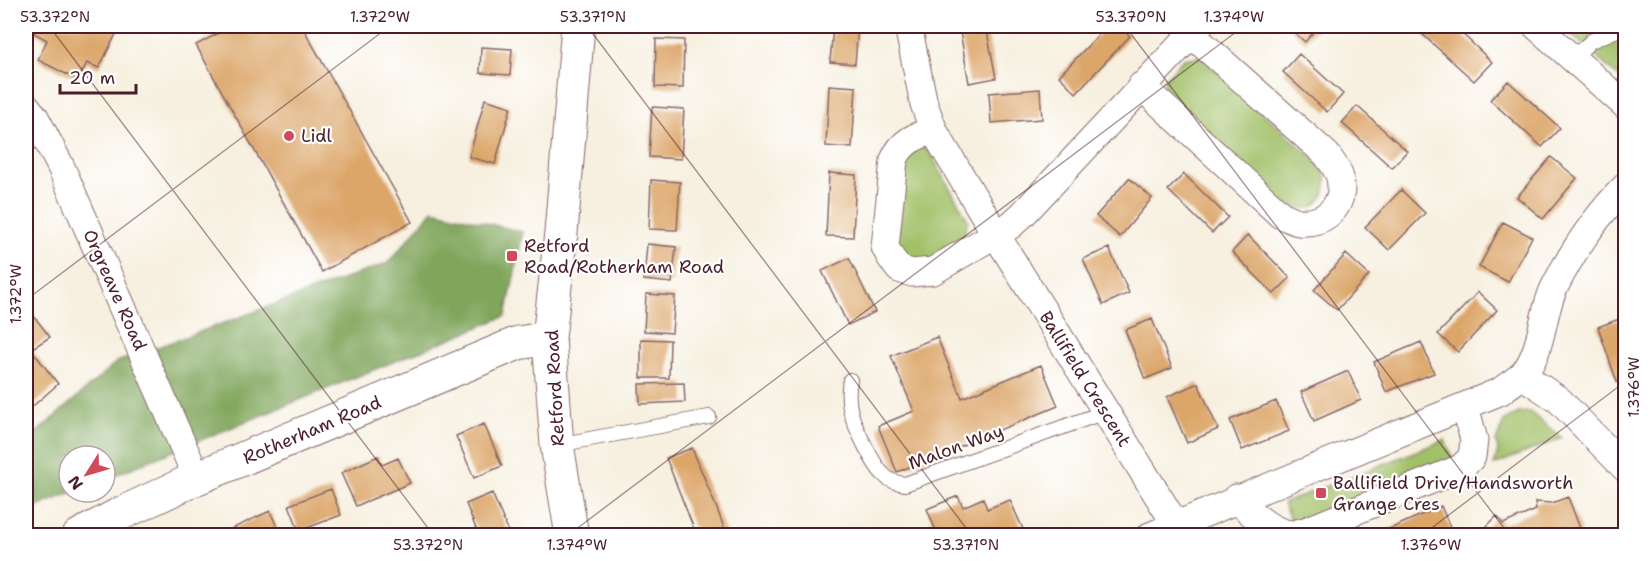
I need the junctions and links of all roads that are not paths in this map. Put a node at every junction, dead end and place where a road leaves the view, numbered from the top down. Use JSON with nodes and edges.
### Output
{"nodes":[{"id":1,"x":578,"y":26,"type":"edge"},
{"id":2,"x":908,"y":26,"type":"edge"},
{"id":3,"x":1536,"y":26,"type":"edge"},
{"id":4,"x":1626,"y":26,"type":"edge"},
{"id":5,"x":1195,"y":30,"type":"edge"},
{"id":6,"x":1572,"y":59,"type":"junction"},
{"id":7,"x":1141,"y":86,"type":"junction"},
{"id":8,"x":26,"y":106,"type":"edge"},
{"id":9,"x":1626,"y":106,"type":"edge"},
{"id":10,"x":934,"y":131,"type":"junction"},
{"id":11,"x":1626,"y":186,"type":"edge"},
{"id":12,"x":995,"y":233,"type":"junction"},
{"id":13,"x":549,"y":338,"type":"junction"},
{"id":14,"x":1522,"y":375,"type":"junction"},
{"id":15,"x":850,"y":380,"type":"dead end"},
{"id":16,"x":1465,"y":406,"type":"junction"},
{"id":17,"x":1105,"y":412,"type":"junction"},
{"id":18,"x":709,"y":417,"type":"dead end"},
{"id":19,"x":556,"y":445,"type":"junction"},
{"id":20,"x":1626,"y":469,"type":"edge"},
{"id":21,"x":196,"y":478,"type":"junction"},
{"id":22,"x":1236,"y":498,"type":"junction"},
{"id":23,"x":1176,"y":525,"type":"junction"},
{"id":24,"x":79,"y":536,"type":"edge"},
{"id":25,"x":572,"y":536,"type":"edge"},
{"id":26,"x":1149,"y":536,"type":"edge"}],
"edges":[{"from":1,"to":13,"type":"main road","name":"Retford Road"},
{"from":2,"to":10,"type":"street","name":"Ballifield Crescent"},
{"from":3,"to":6,"type":"street"},
{"from":4,"to":6,"type":"lane"},
{"from":5,"to":7,"type":"street"},
{"from":5,"to":7,"type":"street"},
{"from":6,"to":9,"type":"street"},
{"from":7,"to":12,"type":"street"},
{"from":8,"to":21,"type":"street","name":"Orgreave Road"},
{"from":10,"to":12,"type":"street","name":"Ballifield Crescent"},
{"from":10,"to":12,"type":"street"},
{"from":11,"to":14,"type":"street"},
{"from":12,"to":17,"type":"street","name":"Ballifield Crescent"},
{"from":13,"to":19,"type":"main road","name":"Retford Road"},
{"from":13,"to":21,"type":"main road","name":"Rotherham Road"},
{"from":14,"to":16,"type":"street"},
{"from":14,"to":20,"type":"street"},
{"from":15,"to":17,"type":"lane","name":"Malon Way"},
{"from":16,"to":22,"type":"street"},
{"from":16,"to":22,"type":"street"},
{"from":17,"to":23,"type":"street","name":"Ballifield Crescent"},
{"from":18,"to":19,"type":"lane"},
{"from":19,"to":25,"type":"main road","name":"Retford Road"},
{"from":21,"to":24,"type":"main road","name":"Rotherham Road"},
{"from":22,"to":23,"type":"street"},
{"from":23,"to":26,"type":"street"}]}
